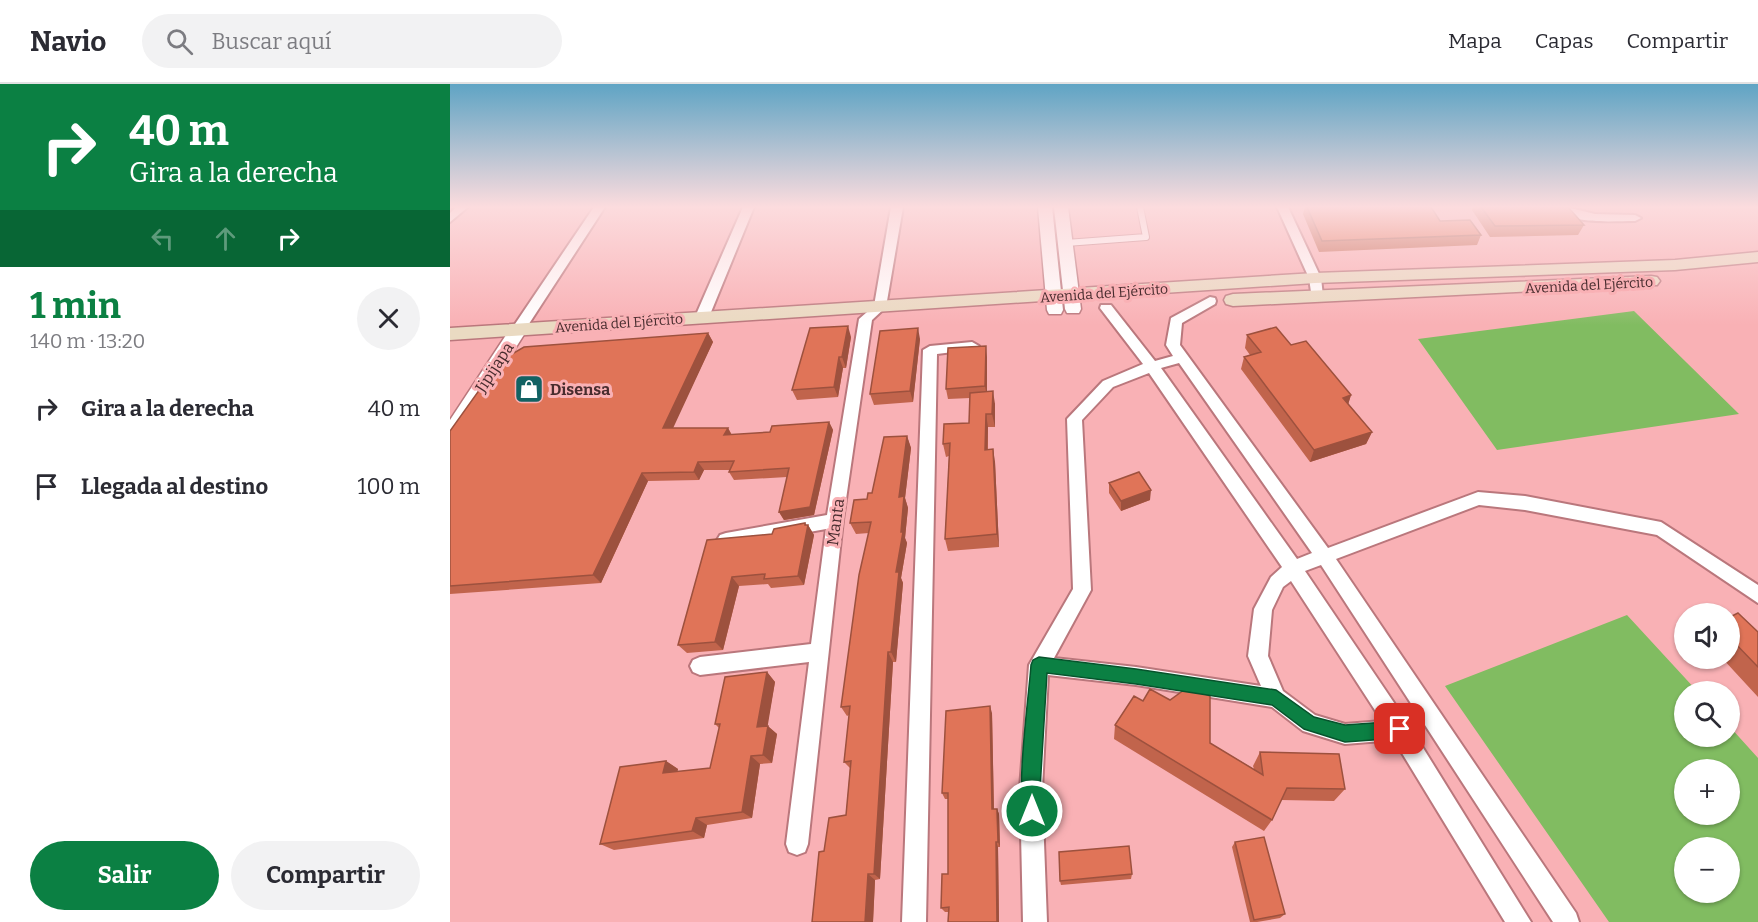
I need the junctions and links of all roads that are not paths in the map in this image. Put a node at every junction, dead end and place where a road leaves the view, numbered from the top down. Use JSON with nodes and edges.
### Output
{"nodes":[{"id":1,"x":574,"y":246,"type":"edge"},
{"id":2,"x":732,"y":246,"type":"edge"},
{"id":3,"x":888,"y":246,"type":"edge"},
{"id":4,"x":1052,"y":246,"type":"edge"},
{"id":5,"x":1066,"y":246,"type":"edge"},
{"id":6,"x":1299,"y":246,"type":"edge"},
{"id":7,"x":1758,"y":257,"type":"edge"},
{"id":8,"x":1758,"y":273,"type":"edge"},
{"id":9,"x":1316,"y":287,"type":"junction"},
{"id":10,"x":1210,"y":301,"type":"junction"},
{"id":11,"x":1063,"y":303,"type":"junction"},
{"id":12,"x":1106,"y":308,"type":"junction"},
{"id":13,"x":873,"y":313,"type":"junction"},
{"id":14,"x":702,"y":317,"type":"junction"},
{"id":15,"x":450,"y":334,"type":"edge"},
{"id":16,"x":513,"y":338,"type":"junction"},
{"id":17,"x":972,"y":346,"type":"edge"},
{"id":18,"x":450,"y":350,"type":"edge"},
{"id":19,"x":1182,"y":358,"type":"junction"},
{"id":20,"x":1152,"y":366,"type":"junction"},
{"id":21,"x":450,"y":435,"type":"edge"},
{"id":22,"x":835,"y":520,"type":"junction"},
{"id":23,"x":719,"y":541,"type":"edge"},
{"id":24,"x":1324,"y":556,"type":"junction"},
{"id":25,"x":1294,"y":568,"type":"junction"},
{"id":26,"x":1758,"y":595,"type":"edge"},
{"id":27,"x":820,"y":652,"type":"junction"},
{"id":28,"x":1039,"y":665,"type":"junction"},
{"id":29,"x":700,"y":666,"type":"dead end"},
{"id":30,"x":1276,"y":698,"type":"junction"},
{"id":31,"x":1400,"y":729,"type":"junction"},
{"id":32,"x":797,"y":844,"type":"dead end"},
{"id":33,"x":914,"y":922,"type":"edge"},
{"id":34,"x":1035,"y":922,"type":"edge"},
{"id":35,"x":1519,"y":922,"type":"edge"},
{"id":36,"x":1567,"y":922,"type":"edge"}],
"edges":[{"from":1,"to":16,"type":"street"},
{"from":2,"to":14,"type":"street"},
{"from":3,"to":13,"type":"street","name":"Manta"},
{"from":4,"to":11,"type":"street"},
{"from":5,"to":11,"type":"street"},
{"from":6,"to":9,"type":"street"},
{"from":7,"to":9,"type":"main road","name":"Avenida del Ejército"},
{"from":8,"to":9,"type":"main road","name":"Avenida del Ejército"},
{"from":9,"to":10,"type":"main road","name":"Avenida del Ejército"},
{"from":9,"to":11,"type":"main road","name":"Avenida del Ejército"},
{"from":10,"to":12,"type":"main road","name":"Avenida del Ejército"},
{"from":10,"to":19,"type":"street"},
{"from":11,"to":12,"type":"main road","name":"Avenida del Ejército"},
{"from":11,"to":13,"type":"main road","name":"Avenida del Ejército"},
{"from":12,"to":20,"type":"street"},
{"from":13,"to":14,"type":"main road","name":"Avenida del Ejército"},
{"from":13,"to":16,"type":"main road","name":"Avenida del Ejército"},
{"from":13,"to":22,"type":"street","name":"Manta"},
{"from":14,"to":16,"type":"main road","name":"Avenida del Ejército"},
{"from":15,"to":16,"type":"main road","name":"Avenida del Ejército"},
{"from":16,"to":18,"type":"main road","name":"Avenida del Ejército"},
{"from":16,"to":21,"type":"street","name":"Jipijapa"},
{"from":17,"to":33,"type":"street"},
{"from":19,"to":20,"type":"street"},
{"from":19,"to":24,"type":"street"},
{"from":20,"to":25,"type":"street"},
{"from":20,"to":28,"type":"street"},
{"from":22,"to":23,"type":"street"},
{"from":22,"to":27,"type":"street","name":"Manta"},
{"from":24,"to":25,"type":"street"},
{"from":24,"to":26,"type":"street"},
{"from":24,"to":36,"type":"street"},
{"from":25,"to":30,"type":"street"},
{"from":25,"to":31,"type":"street"},
{"from":27,"to":29,"type":"street"},
{"from":27,"to":32,"type":"street","name":"Manta"},
{"from":28,"to":30,"type":"street"},
{"from":28,"to":34,"type":"street"},
{"from":30,"to":31,"type":"street"},
{"from":31,"to":35,"type":"street"}]}
